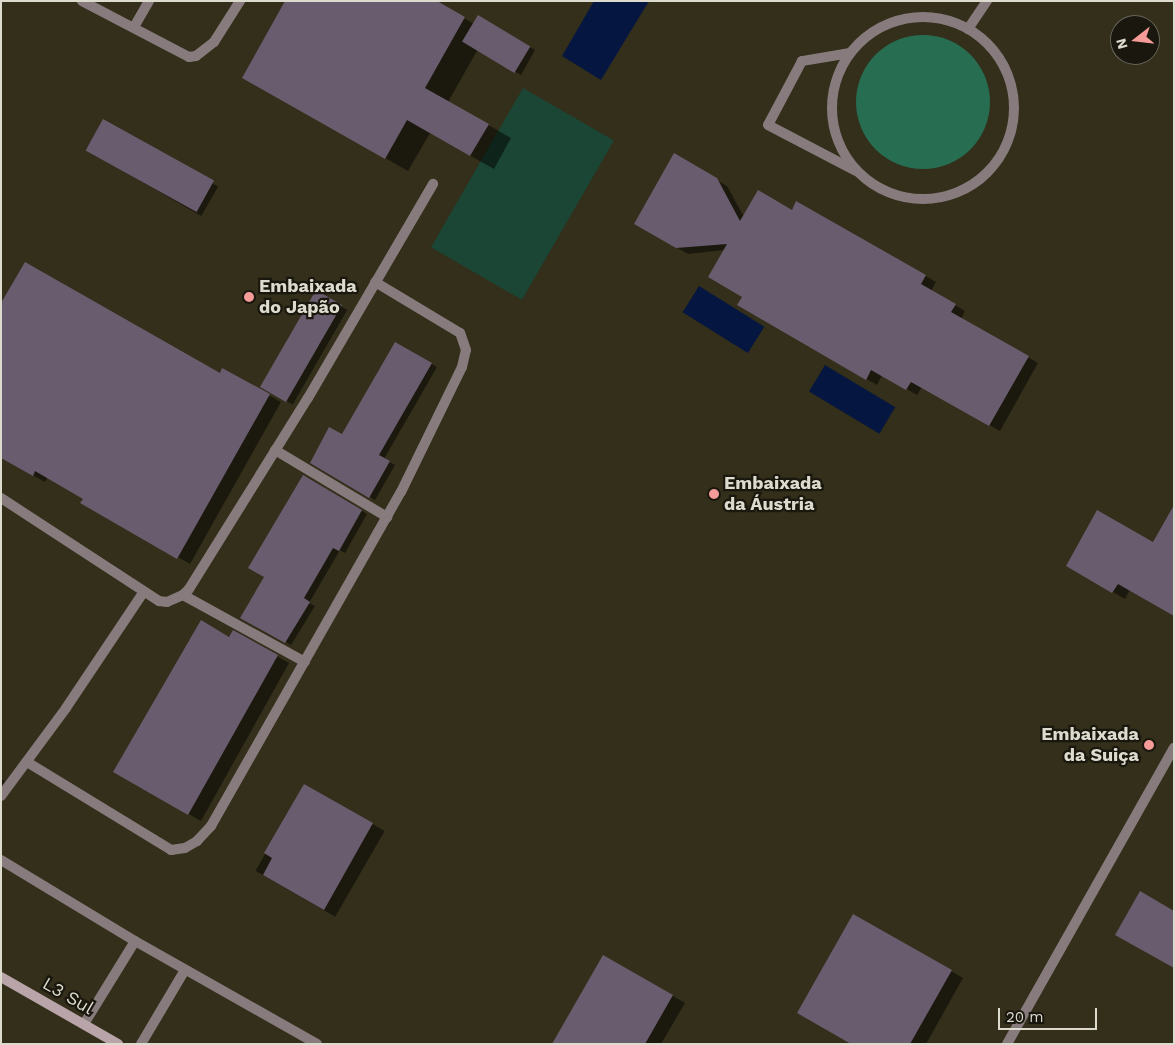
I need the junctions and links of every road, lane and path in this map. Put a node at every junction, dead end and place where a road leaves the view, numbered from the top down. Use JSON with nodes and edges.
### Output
{"nodes":[{"id":1,"x":82,"y":1,"type":"edge"},
{"id":2,"x":149,"y":1,"type":"edge"},
{"id":3,"x":240,"y":1,"type":"edge"},
{"id":4,"x":987,"y":1,"type":"edge"},
{"id":5,"x":134,"y":27,"type":"junction"},
{"id":6,"x":968,"y":29,"type":"junction"},
{"id":7,"x":850,"y":53,"type":"junction"},
{"id":8,"x":861,"y":174,"type":"junction"},
{"id":9,"x":432,"y":184,"type":"dead end"},
{"id":10,"x":375,"y":282,"type":"junction"},
{"id":11,"x":275,"y":450,"type":"junction"},
{"id":12,"x":1,"y":498,"type":"edge"},
{"id":13,"x":387,"y":517,"type":"junction"},
{"id":14,"x":143,"y":593,"type":"junction"},
{"id":15,"x":183,"y":595,"type":"junction"},
{"id":16,"x":304,"y":662,"type":"junction"},
{"id":17,"x":1174,"y":748,"type":"edge"},
{"id":18,"x":27,"y":762,"type":"junction"},
{"id":19,"x":1,"y":796,"type":"edge"},
{"id":20,"x":1,"y":860,"type":"edge"},
{"id":21,"x":135,"y":941,"type":"junction"},
{"id":22,"x":185,"y":970,"type":"junction"},
{"id":23,"x":1,"y":977,"type":"edge"},
{"id":24,"x":84,"y":1024,"type":"junction"},
{"id":25,"x":118,"y":1044,"type":"edge"},
{"id":26,"x":141,"y":1044,"type":"edge"},
{"id":27,"x":317,"y":1044,"type":"edge"},
{"id":28,"x":1007,"y":1044,"type":"edge"}],
"edges":[{"from":1,"to":5,"type":"lane"},
{"from":2,"to":5,"type":"lane"},
{"from":3,"to":5,"type":"lane"},
{"from":4,"to":6,"type":"lane"},
{"from":6,"to":7,"type":"lane"},
{"from":6,"to":8,"type":"lane"},
{"from":7,"to":8,"type":"lane"},
{"from":7,"to":8,"type":"lane"},
{"from":9,"to":10,"type":"lane"},
{"from":10,"to":11,"type":"lane"},
{"from":10,"to":13,"type":"lane"},
{"from":11,"to":13,"type":"lane"},
{"from":11,"to":15,"type":"lane"},
{"from":12,"to":14,"type":"lane"},
{"from":13,"to":16,"type":"lane"},
{"from":14,"to":15,"type":"lane"},
{"from":14,"to":18,"type":"lane"},
{"from":15,"to":16,"type":"lane"},
{"from":16,"to":18,"type":"lane"},
{"from":17,"to":28,"type":"lane"},
{"from":18,"to":19,"type":"lane"},
{"from":20,"to":21,"type":"lane"},
{"from":21,"to":22,"type":"lane"},
{"from":21,"to":24,"type":"lane"},
{"from":22,"to":26,"type":"lane"},
{"from":22,"to":27,"type":"lane"},
{"from":23,"to":24,"type":"street","name":"L3 Sul"},
{"from":24,"to":25,"type":"street","name":"L3 Sul"}]}
